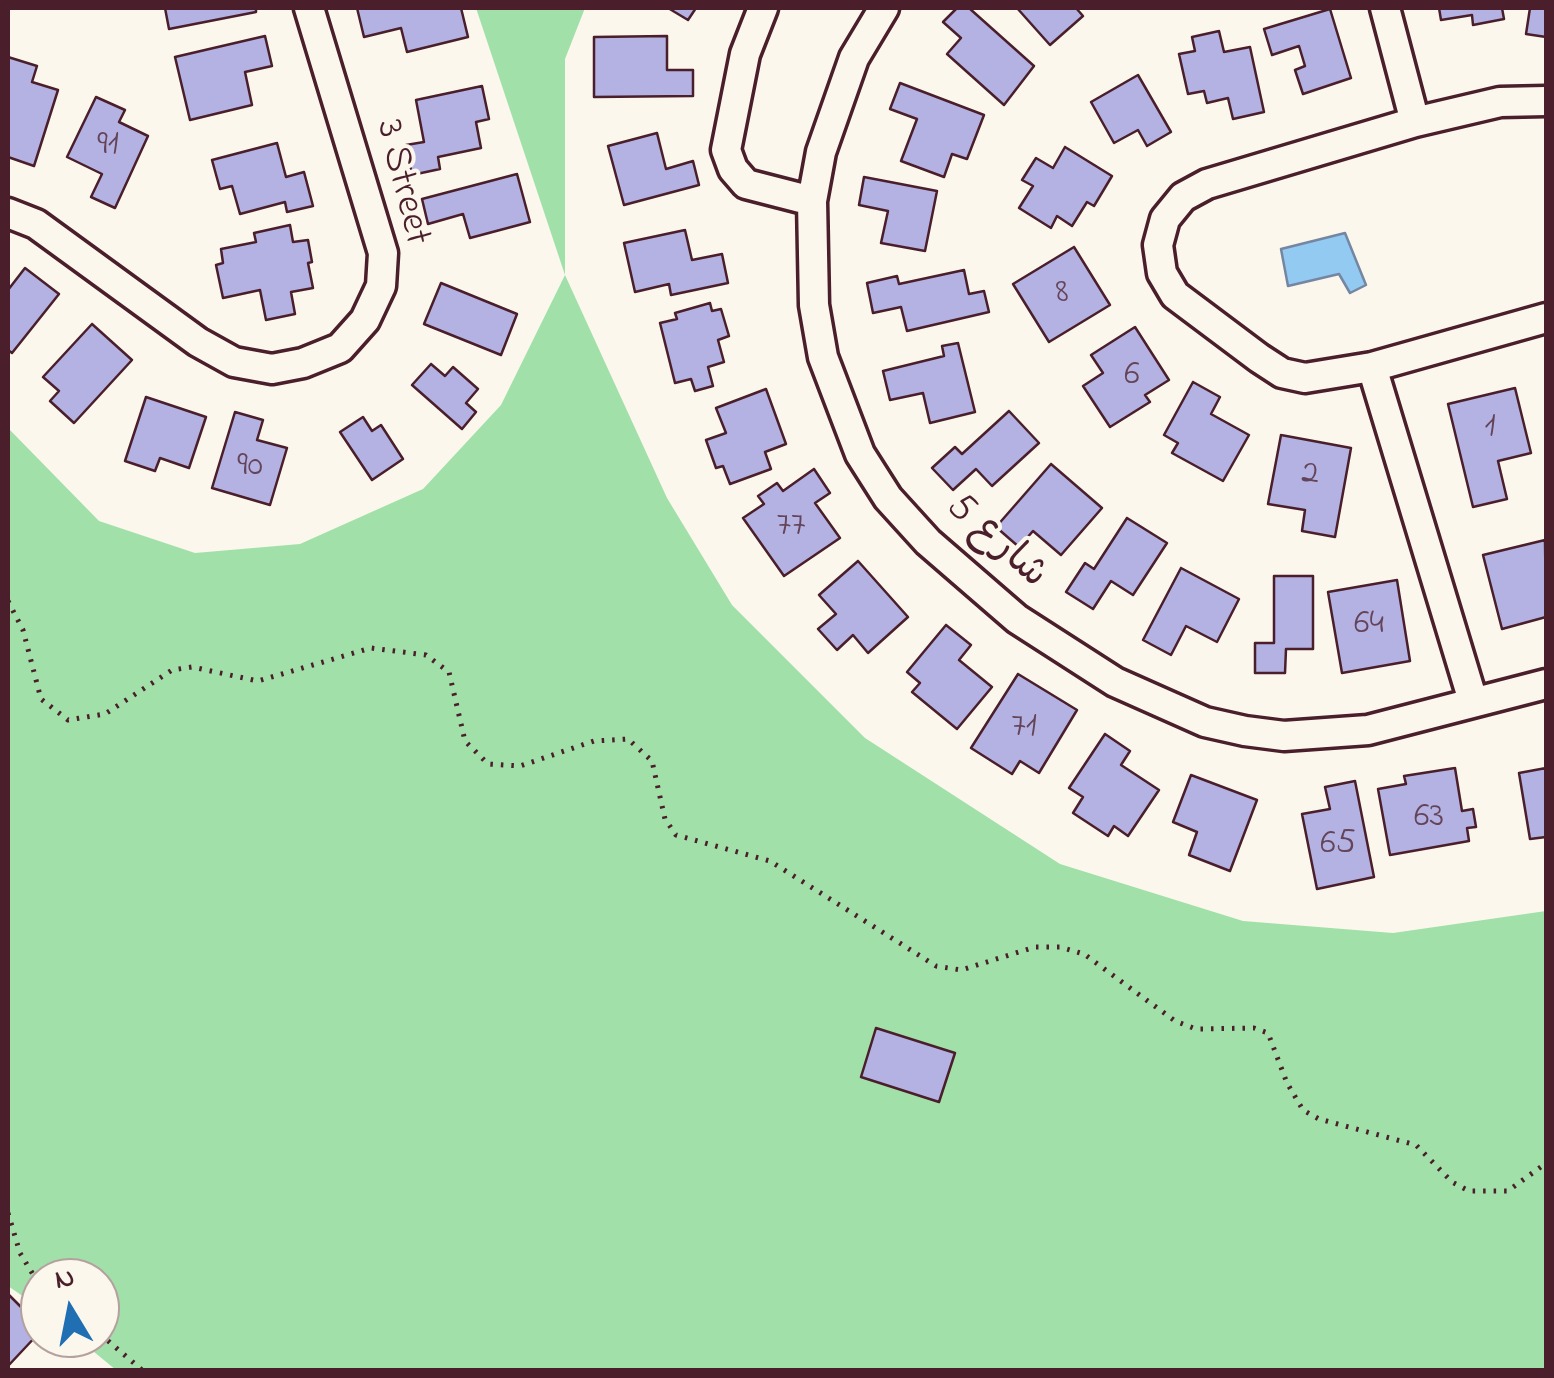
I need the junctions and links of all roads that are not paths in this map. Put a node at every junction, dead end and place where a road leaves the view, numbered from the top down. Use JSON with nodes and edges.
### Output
{"nodes":[{"id":1,"x":309,"y":8,"type":"edge"},
{"id":2,"x":763,"y":8,"type":"edge"},
{"id":3,"x":884,"y":8,"type":"edge"},
{"id":4,"x":1385,"y":8,"type":"edge"},
{"id":5,"x":1546,"y":101,"type":"edge"},
{"id":6,"x":1416,"y":122,"type":"junction"},
{"id":7,"x":812,"y":201,"type":"junction"},
{"id":8,"x":8,"y":213,"type":"edge"},
{"id":9,"x":1546,"y":318,"type":"edge"},
{"id":10,"x":1372,"y":367,"type":"junction"},
{"id":11,"x":1546,"y":684,"type":"edge"},
{"id":12,"x":1473,"y":702,"type":"junction"}],
"edges":[{"from":1,"to":8,"type":"street","name":"3 Street"},
{"from":2,"to":7,"type":"street"},
{"from":3,"to":7,"type":"street","name":"شارع 5"},
{"from":4,"to":6,"type":"street"},
{"from":5,"to":6,"type":"street"},
{"from":6,"to":10,"type":"street"},
{"from":7,"to":12,"type":"street","name":"شارع 5"},
{"from":9,"to":10,"type":"street"},
{"from":10,"to":12,"type":"street"},
{"from":11,"to":12,"type":"street","name":"شارع 5"}]}
